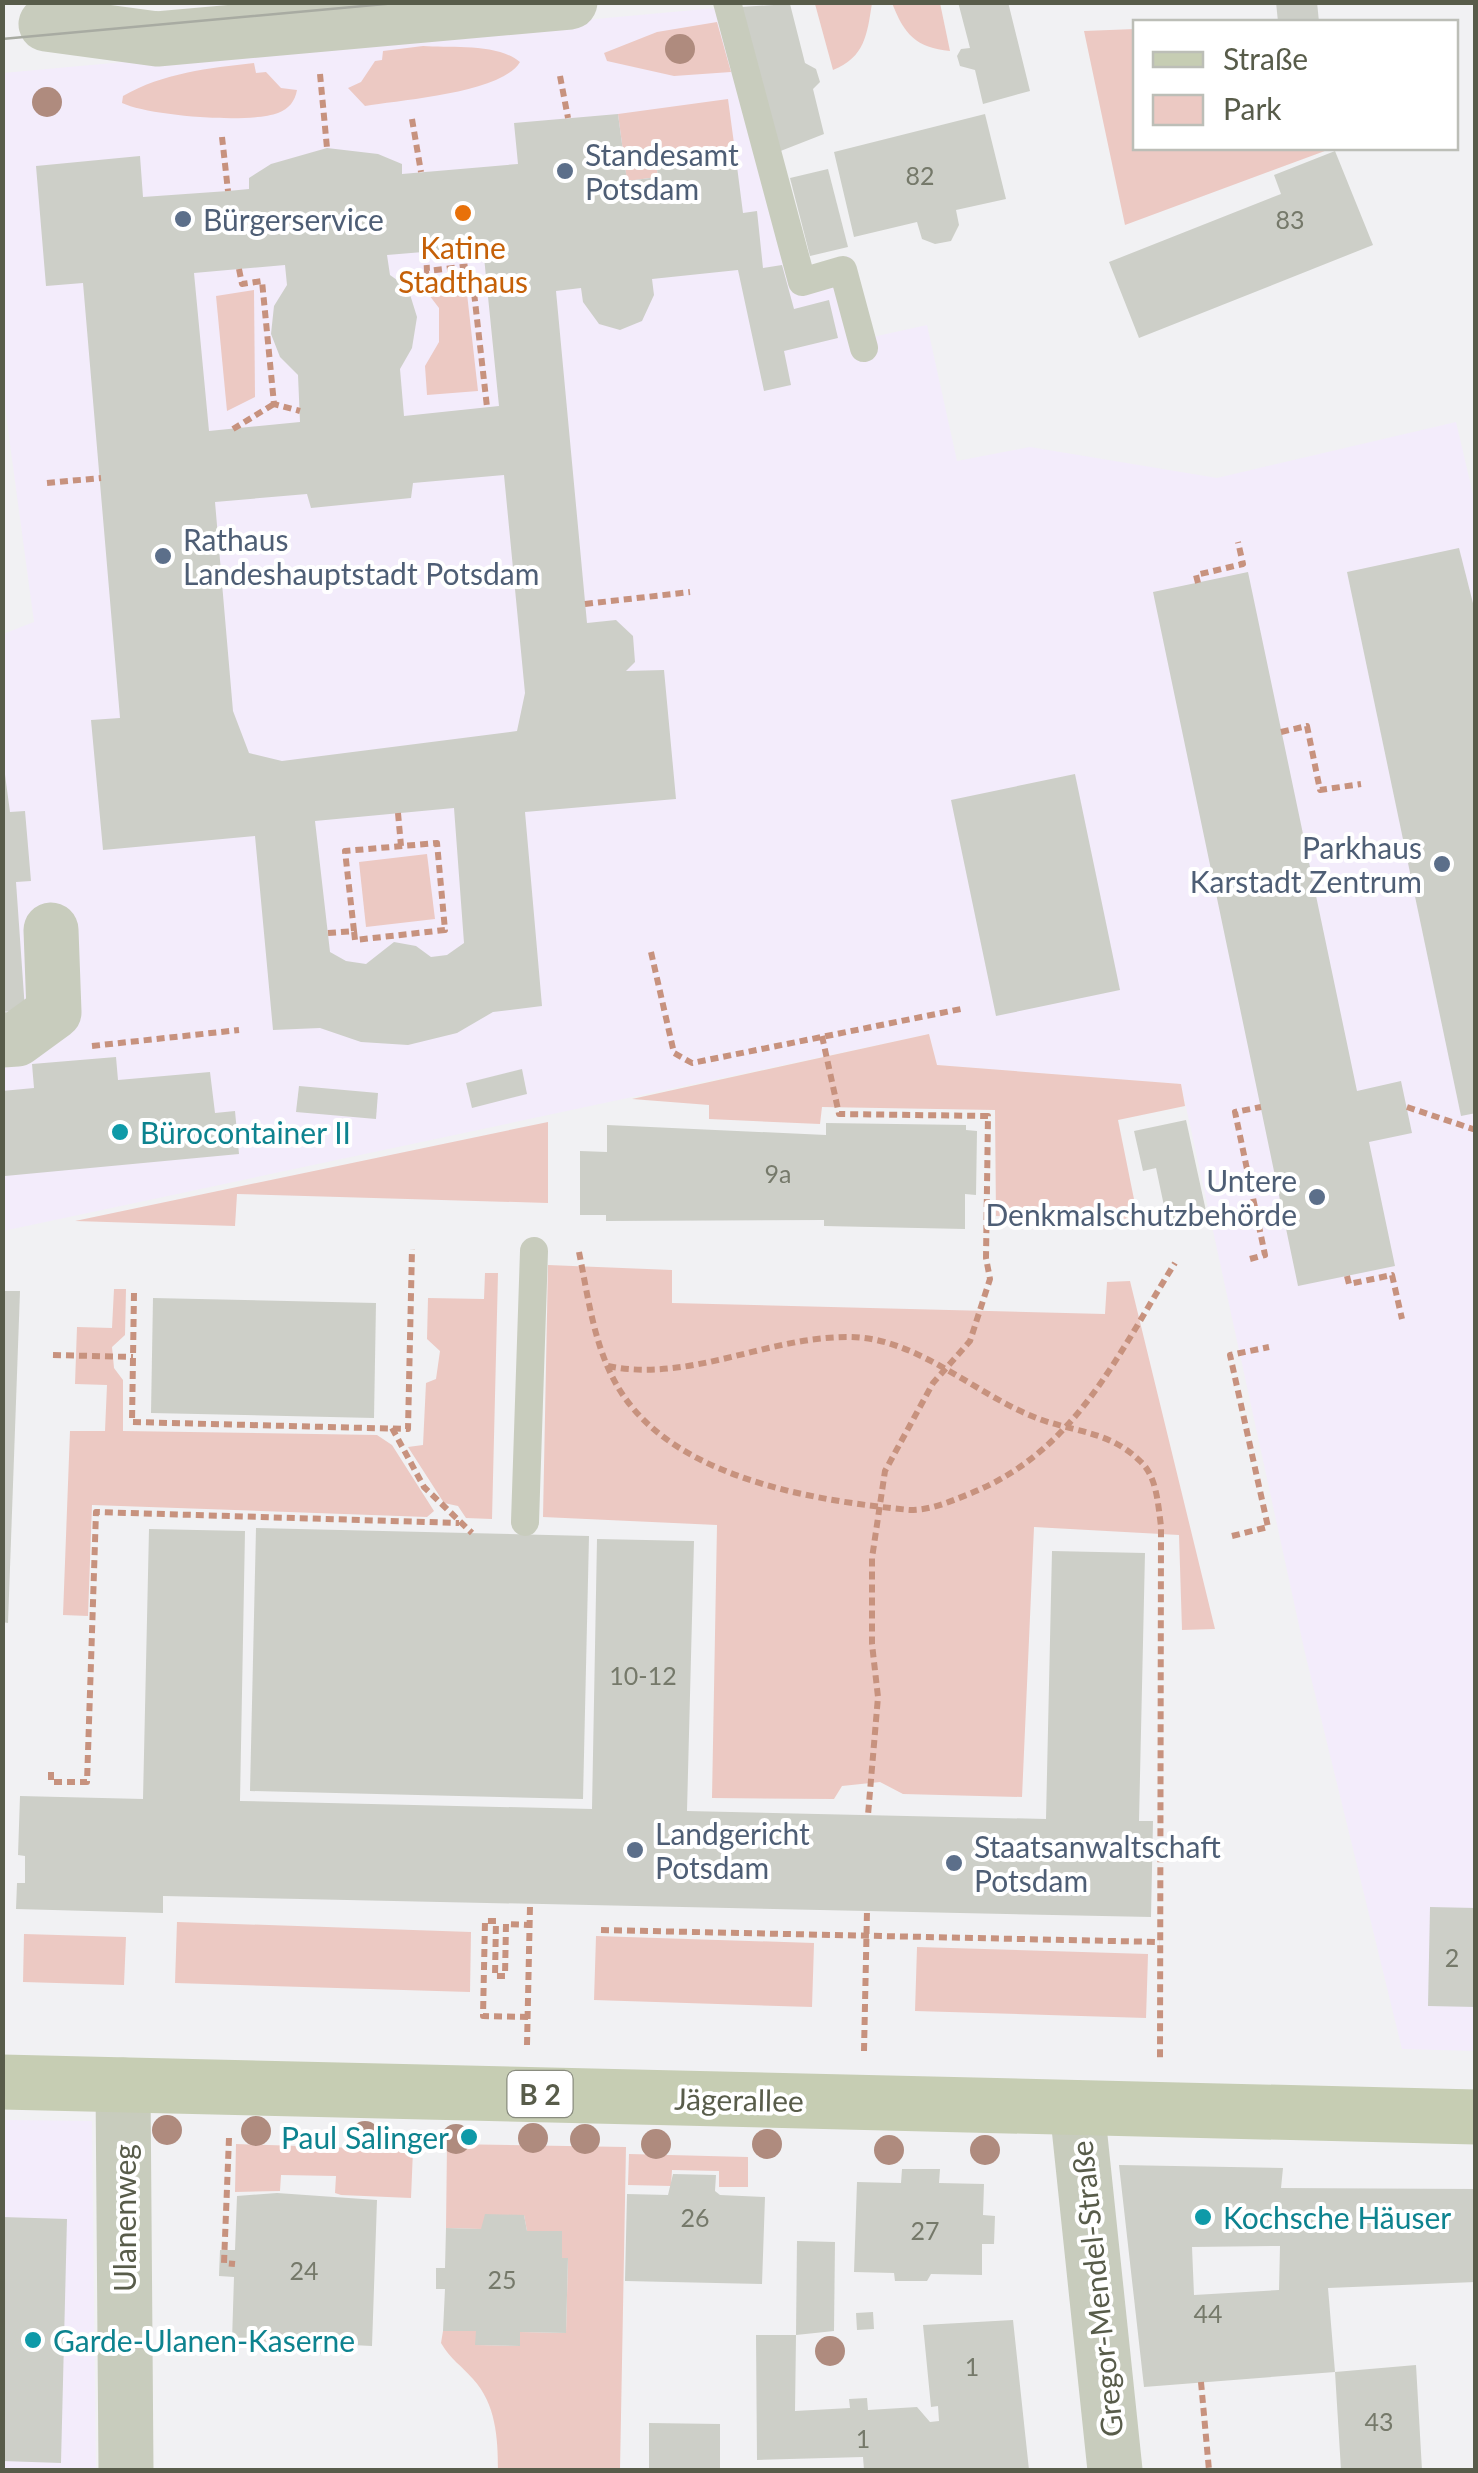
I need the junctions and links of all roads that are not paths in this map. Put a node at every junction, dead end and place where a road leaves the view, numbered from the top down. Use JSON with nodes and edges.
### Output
{"nodes":[{"id":1,"x":102,"y":2,"type":"edge"},
{"id":2,"x":570,"y":2,"type":"edge"},
{"id":3,"x":727,"y":2,"type":"edge"},
{"id":4,"x":30,"y":18,"type":"edge"},
{"id":5,"x":864,"y":348,"type":"dead end"},
{"id":6,"x":51,"y":930,"type":"dead end"},
{"id":7,"x":10,"y":1040,"type":"edge"},
{"id":8,"x":534,"y":1252,"type":"dead end"},
{"id":9,"x":525,"y":1522,"type":"dead end"},
{"id":10,"x":2,"y":2082,"type":"edge"},
{"id":11,"x":123,"y":2085,"type":"junction"},
{"id":12,"x":1077,"y":2108,"type":"junction"},
{"id":13,"x":1476,"y":2117,"type":"edge"},
{"id":14,"x":126,"y":2470,"type":"edge"},
{"id":15,"x":1115,"y":2470,"type":"edge"}],
"edges":[{"from":1,"to":4,"type":"street"},
{"from":2,"to":4,"type":"street"},
{"from":3,"to":5,"type":"lane"},
{"from":6,"to":7,"type":"street"},
{"from":8,"to":9,"type":"lane"},
{"from":10,"to":11,"type":"main road","name":"Jägerallee","number":"B 2"},
{"from":11,"to":12,"type":"main road","name":"Jägerallee","number":"B 2"},
{"from":11,"to":14,"type":"street","name":"Ulanenweg"},
{"from":12,"to":13,"type":"main road","name":"Jägerallee","number":"B 2"},
{"from":12,"to":15,"type":"street","name":"Gregor-Mendel-Straße"}]}
